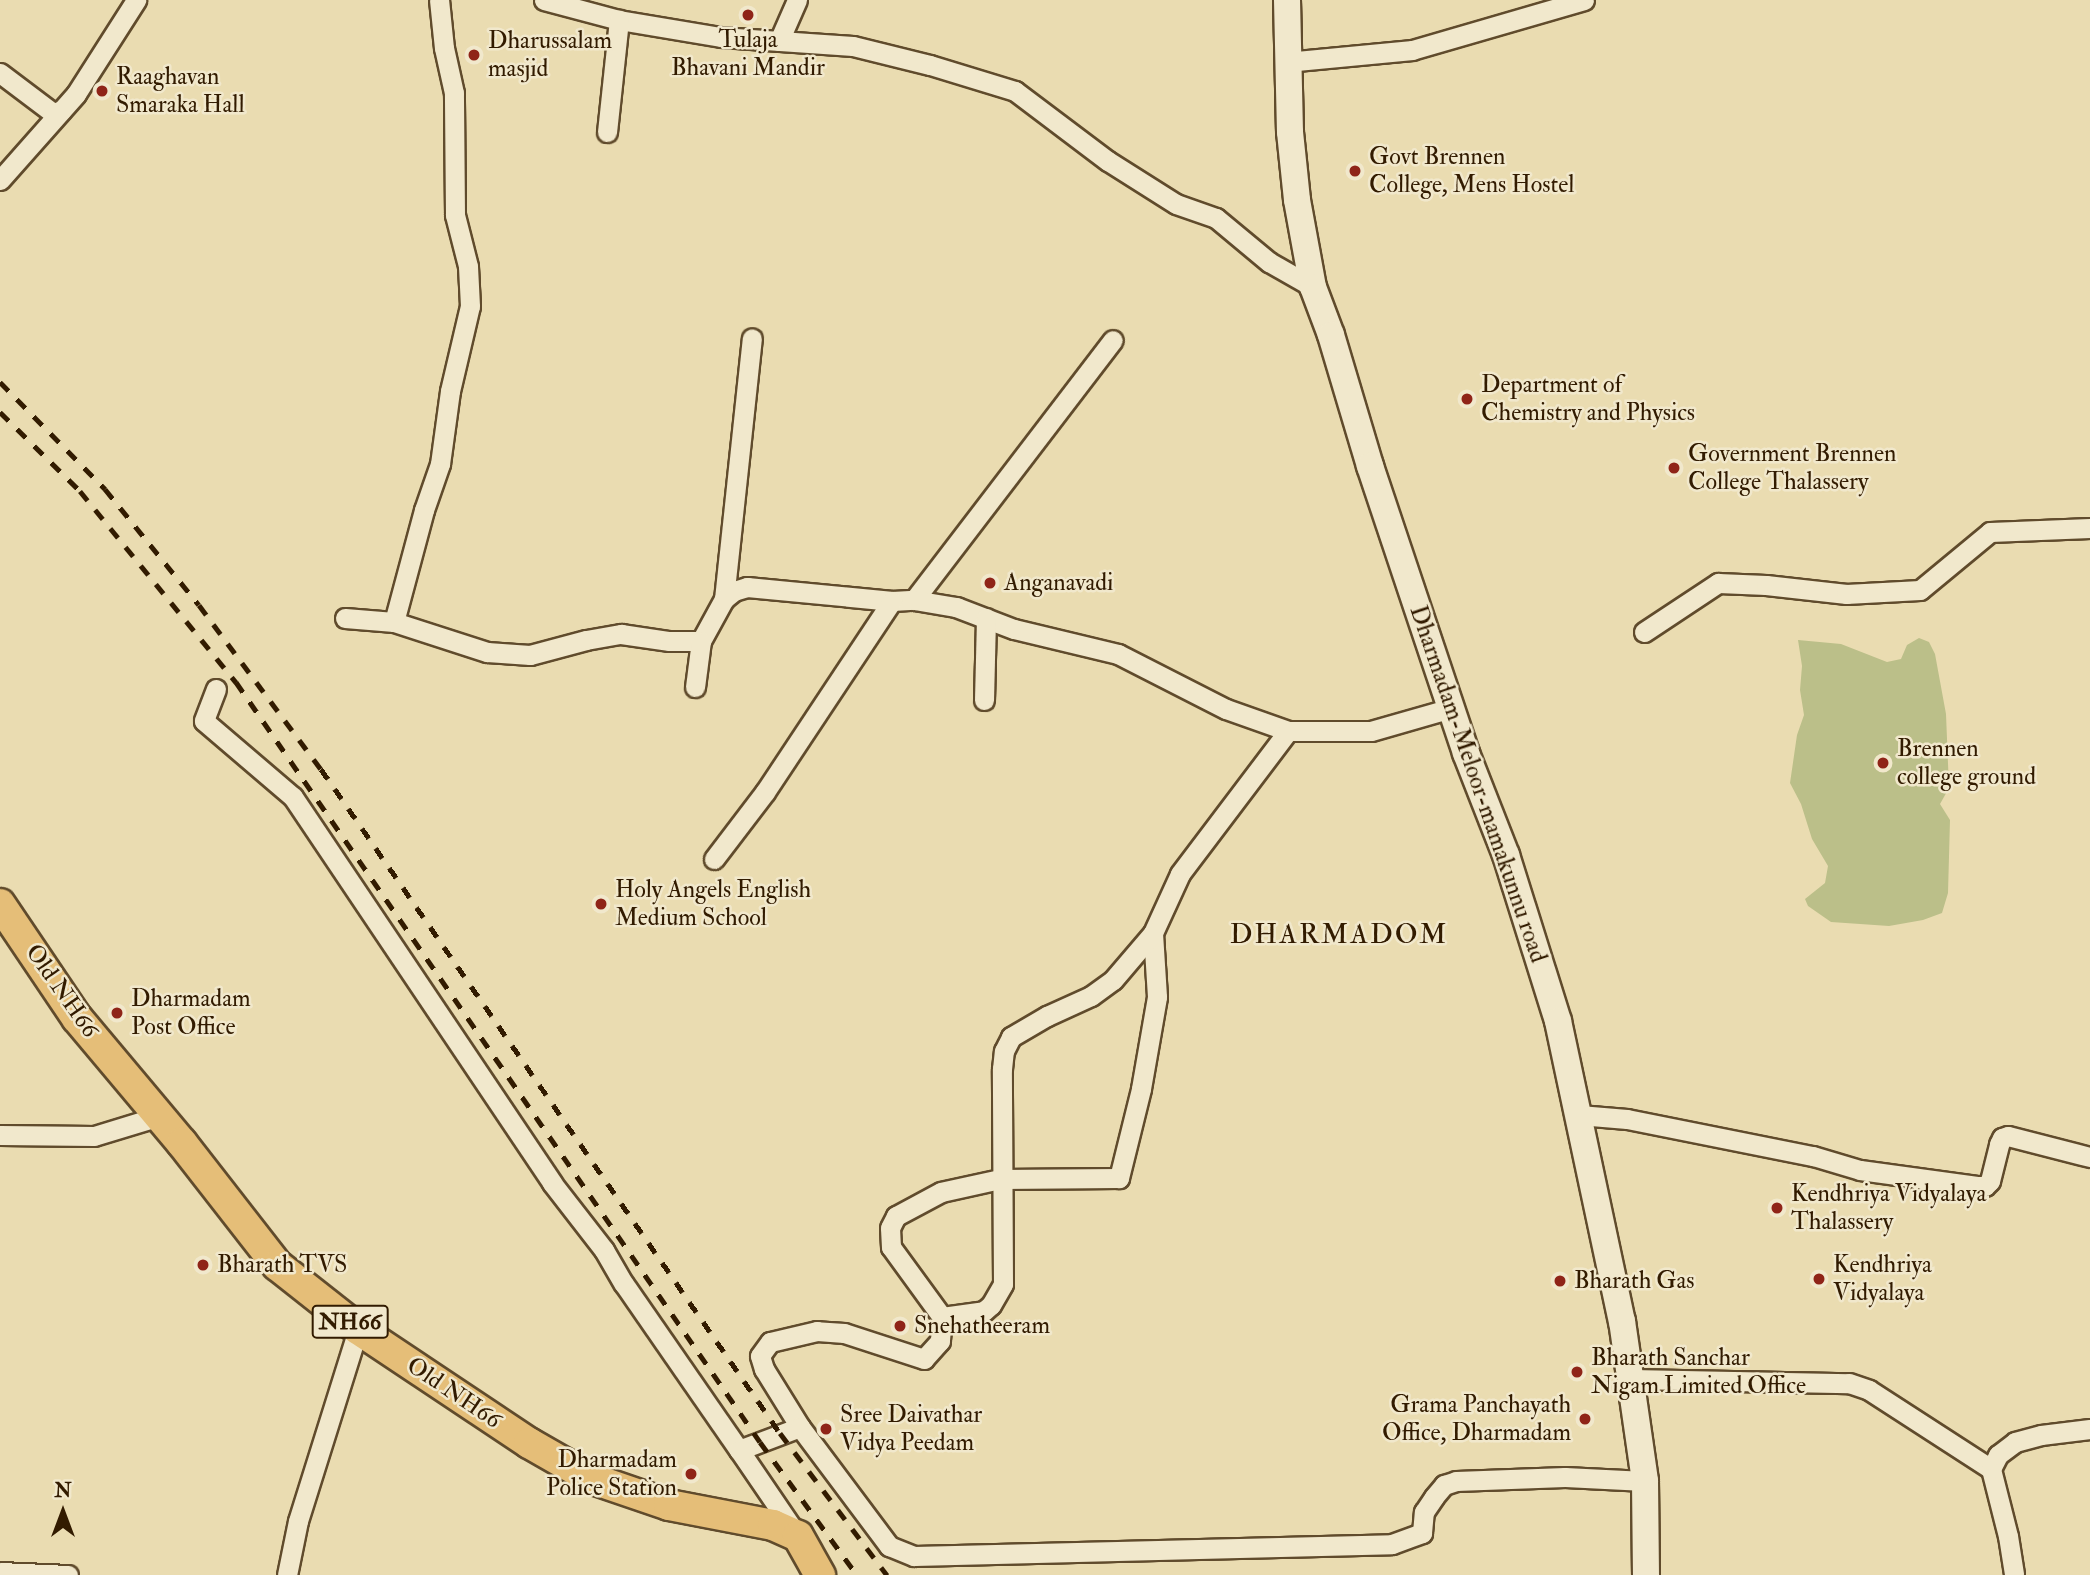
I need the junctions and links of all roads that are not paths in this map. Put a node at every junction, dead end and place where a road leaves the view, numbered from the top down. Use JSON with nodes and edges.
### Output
{"nodes":[{"id":1,"x":136,"y":0,"type":"edge"},
{"id":2,"x":439,"y":0,"type":"edge"},
{"id":3,"x":544,"y":0,"type":"edge"},
{"id":4,"x":797,"y":0,"type":"edge"},
{"id":5,"x":1286,"y":0,"type":"edge"},
{"id":6,"x":1584,"y":0,"type":"edge"},
{"id":7,"x":619,"y":20,"type":"junction"},
{"id":8,"x":779,"y":41,"type":"junction"},
{"id":9,"x":1286,"y":62,"type":"junction"},
{"id":10,"x":0,"y":73,"type":"edge"},
{"id":11,"x":62,"y":110,"type":"junction"},
{"id":12,"x":607,"y":132,"type":"dead end"},
{"id":13,"x":0,"y":180,"type":"edge"},
{"id":14,"x":1313,"y":287,"type":"junction"},
{"id":15,"x":752,"y":338,"type":"dead end"},
{"id":16,"x":1113,"y":340,"type":"dead end"},
{"id":17,"x":2090,"y":528,"type":"edge"},
{"id":18,"x":724,"y":599,"type":"junction"},
{"id":19,"x":914,"y":600,"type":"junction"},
{"id":20,"x":892,"y":601,"type":"junction"},
{"id":21,"x":345,"y":618,"type":"dead end"},
{"id":22,"x":986,"y":618,"type":"junction"},
{"id":23,"x":394,"y":622,"type":"junction"},
{"id":24,"x":1644,"y":632,"type":"dead end"},
{"id":25,"x":701,"y":641,"type":"junction"},
{"id":26,"x":695,"y":687,"type":"dead end"},
{"id":27,"x":216,"y":689,"type":"dead end"},
{"id":28,"x":984,"y":700,"type":"dead end"},
{"id":29,"x":1452,"y":708,"type":"junction"},
{"id":30,"x":1288,"y":731,"type":"junction"},
{"id":31,"x":714,"y":859,"type":"dead end"},
{"id":32,"x":0,"y":904,"type":"edge"},
{"id":33,"x":1153,"y":933,"type":"junction"},
{"id":34,"x":1579,"y":1115,"type":"junction"},
{"id":35,"x":160,"y":1116,"type":"junction"},
{"id":36,"x":0,"y":1135,"type":"edge"},
{"id":37,"x":2090,"y":1157,"type":"edge"},
{"id":38,"x":1000,"y":1179,"type":"junction"},
{"id":39,"x":942,"y":1317,"type":"junction"},
{"id":40,"x":358,"y":1329,"type":"junction"},
{"id":41,"x":1631,"y":1379,"type":"junction"},
{"id":42,"x":800,"y":1427,"type":"junction"},
{"id":43,"x":2090,"y":1429,"type":"edge"},
{"id":44,"x":739,"y":1450,"type":"junction"},
{"id":45,"x":1991,"y":1469,"type":"junction"},
{"id":46,"x":1645,"y":1481,"type":"junction"},
{"id":47,"x":798,"y":1536,"type":"junction"},
{"id":48,"x":0,"y":1572,"type":"edge"},
{"id":49,"x":20,"y":1574,"type":"edge"},
{"id":50,"x":68,"y":1575,"type":"edge"},
{"id":51,"x":287,"y":1575,"type":"edge"},
{"id":52,"x":820,"y":1575,"type":"edge"},
{"id":53,"x":1646,"y":1575,"type":"edge"},
{"id":54,"x":2014,"y":1575,"type":"edge"}],
"edges":[{"from":1,"to":11,"type":"street"},
{"from":2,"to":23,"type":"street"},
{"from":3,"to":7,"type":"street"},
{"from":4,"to":8,"type":"street"},
{"from":5,"to":9,"type":"main road","name":"Dharmadam-Meloor-mamakunnu road"},
{"from":6,"to":9,"type":"street"},
{"from":7,"to":8,"type":"street"},
{"from":7,"to":12,"type":"street"},
{"from":8,"to":14,"type":"street"},
{"from":9,"to":14,"type":"main road","name":"Dharmadam-Meloor-mamakunnu road"},
{"from":10,"to":11,"type":"street"},
{"from":11,"to":13,"type":"street"},
{"from":14,"to":29,"type":"main road","name":"Dharmadam-Meloor-mamakunnu road"},
{"from":15,"to":18,"type":"street"},
{"from":16,"to":19,"type":"street"},
{"from":17,"to":24,"type":"street"},
{"from":18,"to":20,"type":"street"},
{"from":18,"to":25,"type":"street"},
{"from":19,"to":20,"type":"street"},
{"from":19,"to":22,"type":"street"},
{"from":20,"to":31,"type":"street"},
{"from":21,"to":23,"type":"street"},
{"from":22,"to":28,"type":"street"},
{"from":22,"to":30,"type":"street"},
{"from":23,"to":25,"type":"street"},
{"from":25,"to":26,"type":"street"},
{"from":27,"to":44,"type":"street"},
{"from":29,"to":30,"type":"street"},
{"from":29,"to":34,"type":"main road","name":"Dharmadam-Meloor-mamakunnu road"},
{"from":30,"to":33,"type":"street"},
{"from":32,"to":35,"type":"main road","name":"Old NH66","number":"NH66"},
{"from":33,"to":38,"type":"street"},
{"from":33,"to":38,"type":"street"},
{"from":34,"to":37,"type":"street"},
{"from":34,"to":41,"type":"main road","name":"Dharmadam-Meloor-mamakunnu road"},
{"from":35,"to":36,"type":"street"},
{"from":35,"to":40,"type":"main road","name":"Old NH66","number":"NH66"},
{"from":38,"to":39,"type":"street"},
{"from":38,"to":39,"type":"street"},
{"from":39,"to":42,"type":"street"},
{"from":40,"to":47,"type":"main road","name":"Old NH66","number":"NH66"},
{"from":40,"to":51,"type":"street"},
{"from":41,"to":45,"type":"street"},
{"from":41,"to":46,"type":"main road","name":"Dharmadam-Meloor-mamakunnu road"},
{"from":42,"to":44,"type":"street"},
{"from":42,"to":46,"type":"street"},
{"from":43,"to":45,"type":"street"},
{"from":44,"to":47,"type":"street"},
{"from":45,"to":54,"type":"street"},
{"from":46,"to":53,"type":"main road","name":"Dharmadam-Meloor-mamakunnu road"},
{"from":47,"to":52,"type":"main road"},
{"from":48,"to":49,"type":"street"},
{"from":49,"to":50,"type":"street"}]}
